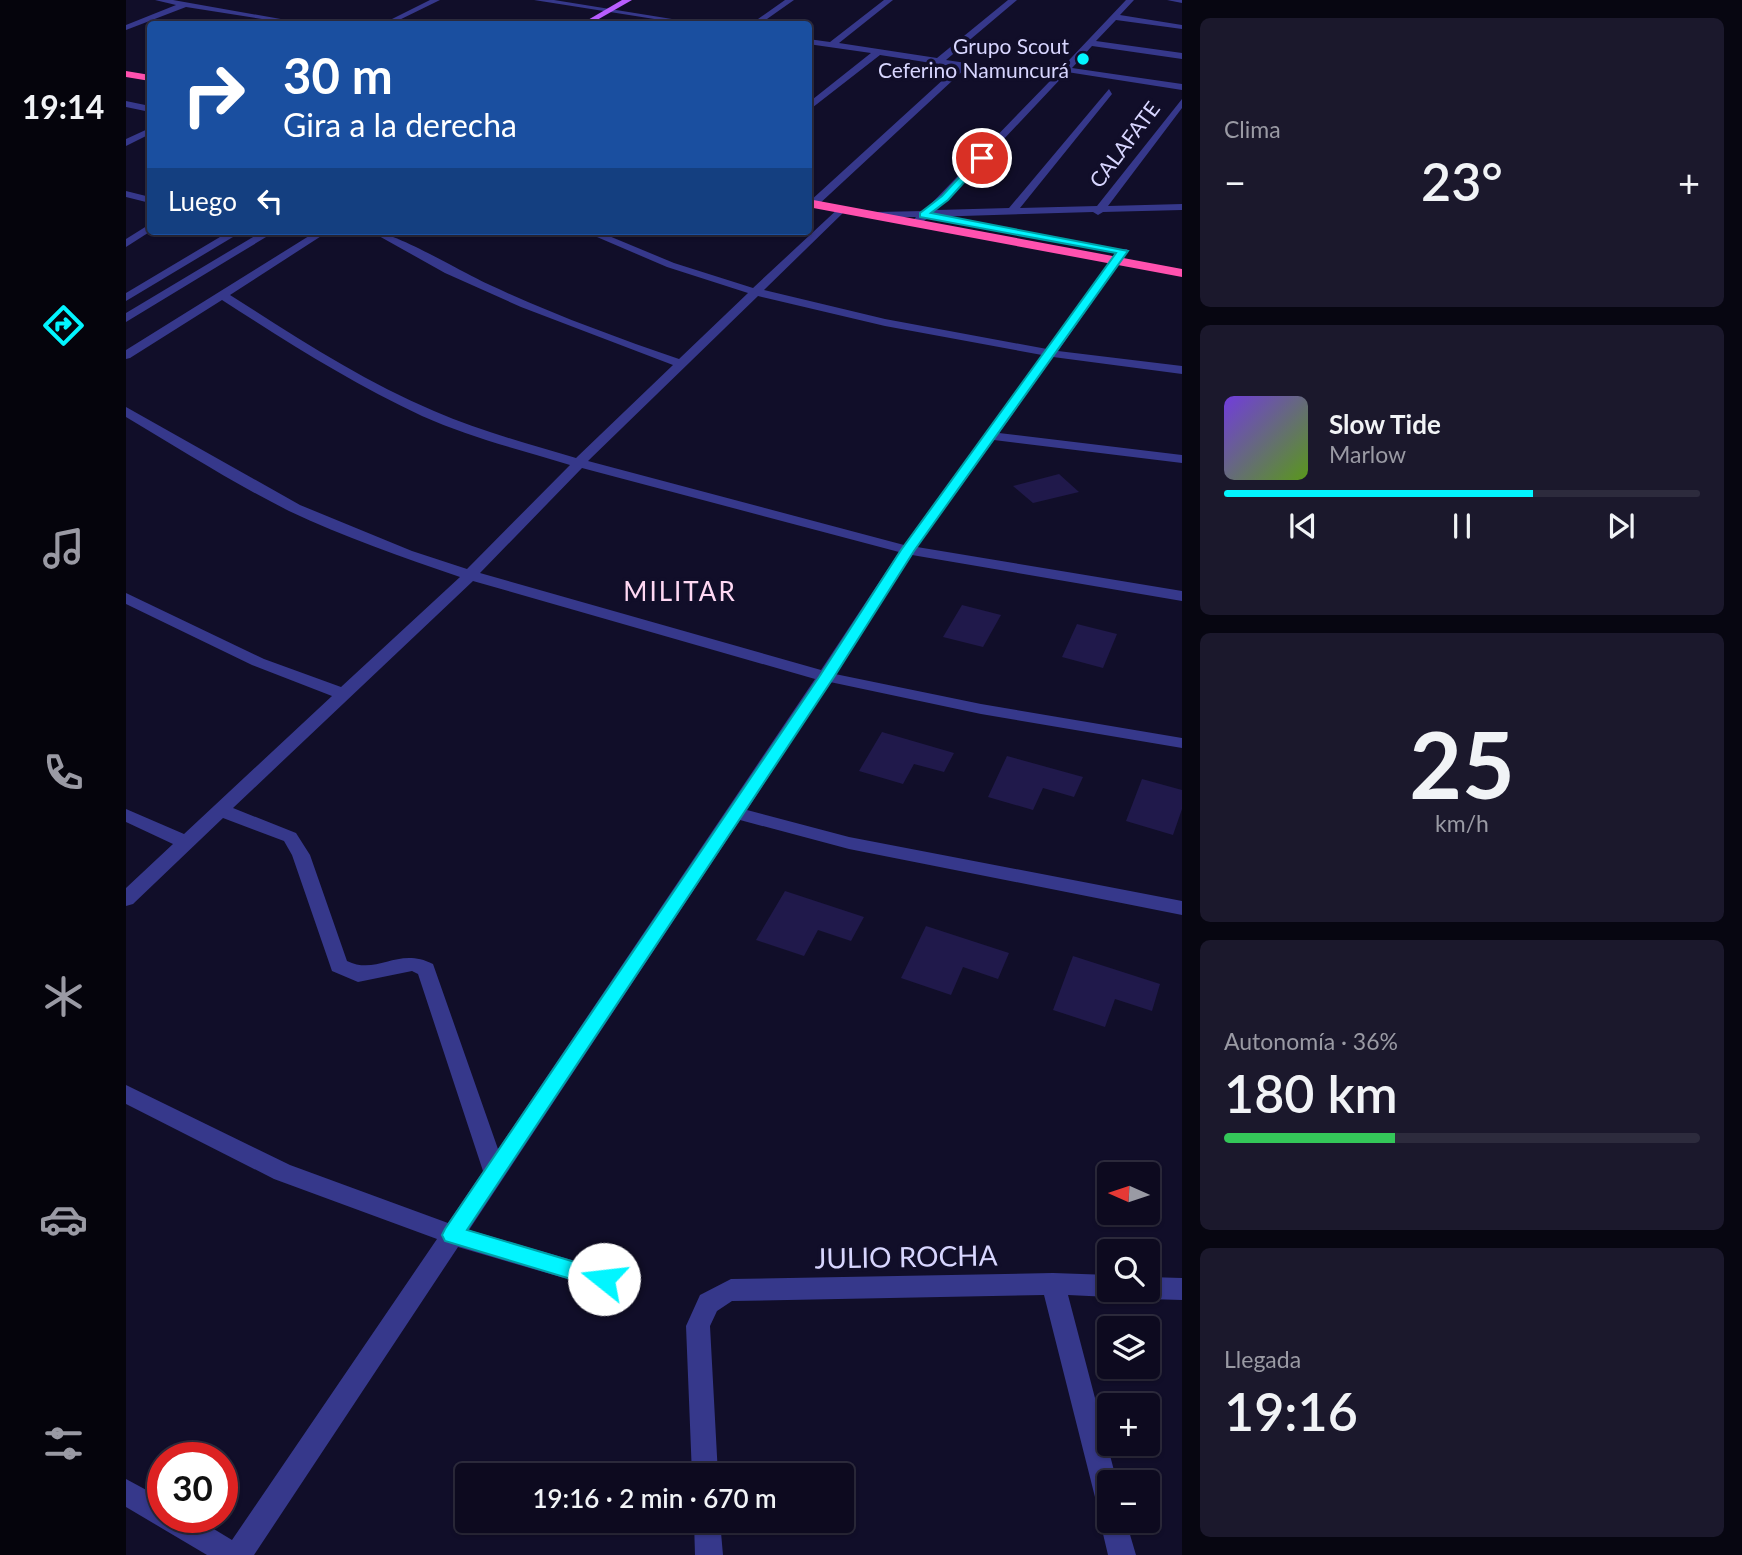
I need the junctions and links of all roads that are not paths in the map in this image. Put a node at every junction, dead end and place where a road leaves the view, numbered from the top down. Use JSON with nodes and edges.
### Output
{"nodes":[{"id":1,"x":164,"y":0,"type":"edge"},
{"id":2,"x":194,"y":0,"type":"edge"},
{"id":3,"x":436,"y":0,"type":"edge"},
{"id":4,"x":538,"y":0,"type":"edge"},
{"id":5,"x":790,"y":0,"type":"edge"},
{"id":6,"x":889,"y":0,"type":"edge"},
{"id":7,"x":1013,"y":0,"type":"edge"},
{"id":8,"x":1130,"y":0,"type":"edge"},
{"id":9,"x":1171,"y":0,"type":"edge"},
{"id":10,"x":1182,"y":1,"type":"edge"},
{"id":11,"x":631,"y":3,"type":"edge"},
{"id":12,"x":185,"y":4,"type":"junction"},
{"id":13,"x":609,"y":11,"type":"junction"},
{"id":14,"x":622,"y":13,"type":"junction"},
{"id":15,"x":126,"y":17,"type":"edge"},
{"id":16,"x":1114,"y":18,"type":"junction"},
{"id":17,"x":287,"y":21,"type":"edge"},
{"id":18,"x":392,"y":21,"type":"edge"},
{"id":19,"x":591,"y":21,"type":"edge"},
{"id":20,"x":607,"y":21,"type":"edge"},
{"id":21,"x":678,"y":21,"type":"edge"},
{"id":22,"x":759,"y":21,"type":"edge"},
{"id":23,"x":1182,"y":27,"type":"edge"},
{"id":24,"x":126,"y":29,"type":"edge"},
{"id":25,"x":812,"y":42,"type":"edge"},
{"id":26,"x":1090,"y":43,"type":"junction"},
{"id":27,"x":831,"y":45,"type":"junction"},
{"id":28,"x":877,"y":52,"type":"junction"},
{"id":29,"x":1182,"y":56,"type":"edge"},
{"id":30,"x":939,"y":61,"type":"junction"},
{"id":31,"x":964,"y":65,"type":"junction"},
{"id":32,"x":126,"y":67,"type":"edge"},
{"id":33,"x":1064,"y":69,"type":"junction"},
{"id":34,"x":126,"y":74,"type":"edge"},
{"id":35,"x":147,"y":76,"type":"edge"},
{"id":36,"x":147,"y":77,"type":"edge"},
{"id":37,"x":1055,"y":79,"type":"junction"},
{"id":38,"x":1182,"y":87,"type":"edge"},
{"id":39,"x":1109,"y":92,"type":"dead end"},
{"id":40,"x":1182,"y":102,"type":"edge"},
{"id":41,"x":126,"y":104,"type":"edge"},
{"id":42,"x":812,"y":105,"type":"edge"},
{"id":43,"x":147,"y":108,"type":"edge"},
{"id":44,"x":147,"y":132,"type":"edge"},
{"id":45,"x":126,"y":142,"type":"edge"},
{"id":46,"x":126,"y":194,"type":"edge"},
{"id":47,"x":147,"y":199,"type":"edge"},
{"id":48,"x":813,"y":200,"type":"edge"},
{"id":49,"x":1182,"y":207,"type":"edge"},
{"id":50,"x":841,"y":209,"type":"junction"},
{"id":51,"x":1012,"y":211,"type":"junction"},
{"id":52,"x":1098,"y":212,"type":"junction"},
{"id":53,"x":920,"y":219,"type":"junction"},
{"id":54,"x":147,"y":229,"type":"edge"},
{"id":55,"x":230,"y":235,"type":"edge"},
{"id":56,"x":264,"y":235,"type":"edge"},
{"id":57,"x":318,"y":235,"type":"edge"},
{"id":58,"x":381,"y":235,"type":"edge"},
{"id":59,"x":597,"y":235,"type":"edge"},
{"id":60,"x":126,"y":244,"type":"edge"},
{"id":61,"x":1120,"y":256,"type":"junction"},
{"id":62,"x":1182,"y":262,"type":"edge"},
{"id":63,"x":1182,"y":273,"type":"edge"},
{"id":64,"x":754,"y":293,"type":"junction"},
{"id":65,"x":223,"y":295,"type":"junction"},
{"id":66,"x":126,"y":298,"type":"edge"},
{"id":67,"x":126,"y":318,"type":"edge"},
{"id":68,"x":1049,"y":354,"type":"junction"},
{"id":69,"x":126,"y":355,"type":"edge"},
{"id":70,"x":682,"y":364,"type":"junction"},
{"id":71,"x":1182,"y":370,"type":"edge"},
{"id":72,"x":126,"y":411,"type":"edge"},
{"id":73,"x":991,"y":436,"type":"junction"},
{"id":74,"x":1182,"y":459,"type":"edge"},
{"id":75,"x":579,"y":463,"type":"junction"},
{"id":76,"x":908,"y":550,"type":"junction"},
{"id":77,"x":470,"y":575,"type":"junction"},
{"id":78,"x":1182,"y":596,"type":"edge"},
{"id":79,"x":126,"y":598,"type":"edge"},
{"id":80,"x":827,"y":677,"type":"junction"},
{"id":81,"x":343,"y":694,"type":"junction"},
{"id":82,"x":1182,"y":743,"type":"edge"},
{"id":83,"x":221,"y":810,"type":"junction"},
{"id":84,"x":736,"y":813,"type":"junction"},
{"id":85,"x":126,"y":815,"type":"edge"},
{"id":86,"x":185,"y":842,"type":"junction"},
{"id":87,"x":126,"y":899,"type":"edge"},
{"id":88,"x":1182,"y":908,"type":"edge"},
{"id":89,"x":126,"y":1094,"type":"edge"},
{"id":90,"x":495,"y":1172,"type":"junction"},
{"id":91,"x":453,"y":1235,"type":"junction"},
{"id":92,"x":604,"y":1279,"type":"dead end"},
{"id":93,"x":1053,"y":1284,"type":"junction"},
{"id":94,"x":1097,"y":1286,"type":"edge"},
{"id":95,"x":1160,"y":1288,"type":"edge"},
{"id":96,"x":1182,"y":1289,"type":"edge"},
{"id":97,"x":704,"y":1463,"type":"edge"},
{"id":98,"x":1101,"y":1470,"type":"edge"},
{"id":99,"x":126,"y":1492,"type":"edge"},
{"id":100,"x":147,"y":1504,"type":"edge"},
{"id":101,"x":196,"y":1533,"type":"edge"},
{"id":102,"x":708,"y":1533,"type":"edge"},
{"id":103,"x":1117,"y":1533,"type":"edge"},
{"id":104,"x":235,"y":1555,"type":"edge"},
{"id":105,"x":709,"y":1555,"type":"edge"},
{"id":106,"x":1122,"y":1555,"type":"edge"}],
"edges":[{"from":1,"to":12,"type":"street"},
{"from":1,"to":15,"type":"street"},
{"from":2,"to":12,"type":"street"},
{"from":3,"to":18,"type":"street"},
{"from":4,"to":13,"type":"street"},
{"from":5,"to":22,"type":"street"},
{"from":6,"to":27,"type":"street"},
{"from":7,"to":30,"type":"street"},
{"from":8,"to":16,"type":"street"},
{"from":9,"to":10,"type":"street"},
{"from":11,"to":13,"type":"main road"},
{"from":11,"to":14,"type":"main road"},
{"from":12,"to":17,"type":"street"},
{"from":12,"to":24,"type":"street"},
{"from":13,"to":14,"type":"street"},
{"from":13,"to":19,"type":"main road"},
{"from":14,"to":20,"type":"main road"},
{"from":14,"to":21,"type":"street"},
{"from":16,"to":23,"type":"street"},
{"from":16,"to":26,"type":"street"},
{"from":25,"to":27,"type":"street"},
{"from":26,"to":29,"type":"street"},
{"from":26,"to":33,"type":"street"},
{"from":27,"to":28,"type":"street"},
{"from":28,"to":30,"type":"street"},
{"from":28,"to":42,"type":"street"},
{"from":30,"to":31,"type":"street"},
{"from":31,"to":37,"type":"street"},
{"from":31,"to":48,"type":"street"},
{"from":32,"to":35,"type":"highway"},
{"from":33,"to":37,"type":"street"},
{"from":33,"to":38,"type":"street"},
{"from":34,"to":36,"type":"highway"},
{"from":37,"to":53,"type":"street"},
{"from":39,"to":51,"type":"street"},
{"from":40,"to":52,"type":"street","name":"CALAFATE"},
{"from":41,"to":43,"type":"street"},
{"from":44,"to":45,"type":"street"},
{"from":46,"to":47,"type":"street"},
{"from":48,"to":50,"type":"highway"},
{"from":48,"to":53,"type":"highway"},
{"from":49,"to":52,"type":"street"},
{"from":50,"to":53,"type":"highway"},
{"from":50,"to":64,"type":"street"},
{"from":51,"to":52,"type":"street"},
{"from":51,"to":53,"type":"street"},
{"from":53,"to":61,"type":"highway"},
{"from":54,"to":60,"type":"street"},
{"from":55,"to":66,"type":"street"},
{"from":56,"to":67,"type":"street"},
{"from":57,"to":65,"type":"street"},
{"from":58,"to":70,"type":"street"},
{"from":59,"to":64,"type":"street"},
{"from":61,"to":62,"type":"highway"},
{"from":61,"to":63,"type":"highway"},
{"from":61,"to":68,"type":"street"},
{"from":64,"to":68,"type":"street"},
{"from":64,"to":70,"type":"street"},
{"from":65,"to":69,"type":"street"},
{"from":65,"to":75,"type":"street"},
{"from":68,"to":71,"type":"street"},
{"from":68,"to":73,"type":"street"},
{"from":70,"to":75,"type":"street"},
{"from":72,"to":77,"type":"street"},
{"from":73,"to":74,"type":"street"},
{"from":73,"to":76,"type":"street"},
{"from":75,"to":76,"type":"street"},
{"from":75,"to":77,"type":"street"},
{"from":76,"to":78,"type":"street"},
{"from":76,"to":80,"type":"street"},
{"from":77,"to":80,"type":"street"},
{"from":77,"to":81,"type":"street"},
{"from":79,"to":81,"type":"street"},
{"from":80,"to":82,"type":"street"},
{"from":80,"to":84,"type":"street"},
{"from":81,"to":83,"type":"street"},
{"from":83,"to":86,"type":"street"},
{"from":83,"to":90,"type":"street"},
{"from":84,"to":88,"type":"street"},
{"from":84,"to":90,"type":"street"},
{"from":85,"to":86,"type":"street"},
{"from":86,"to":87,"type":"street"},
{"from":89,"to":91,"type":"street"},
{"from":90,"to":91,"type":"street"},
{"from":91,"to":92,"type":"street"},
{"from":91,"to":104,"type":"street"},
{"from":93,"to":94,"type":"street","name":"JULIO ROCHA"},
{"from":93,"to":97,"type":"street","name":"JULIO ROCHA"},
{"from":93,"to":98,"type":"street"},
{"from":95,"to":96,"type":"street"},
{"from":99,"to":100,"type":"street"},
{"from":101,"to":104,"type":"street"},
{"from":102,"to":105,"type":"street"},
{"from":103,"to":106,"type":"street"}]}
